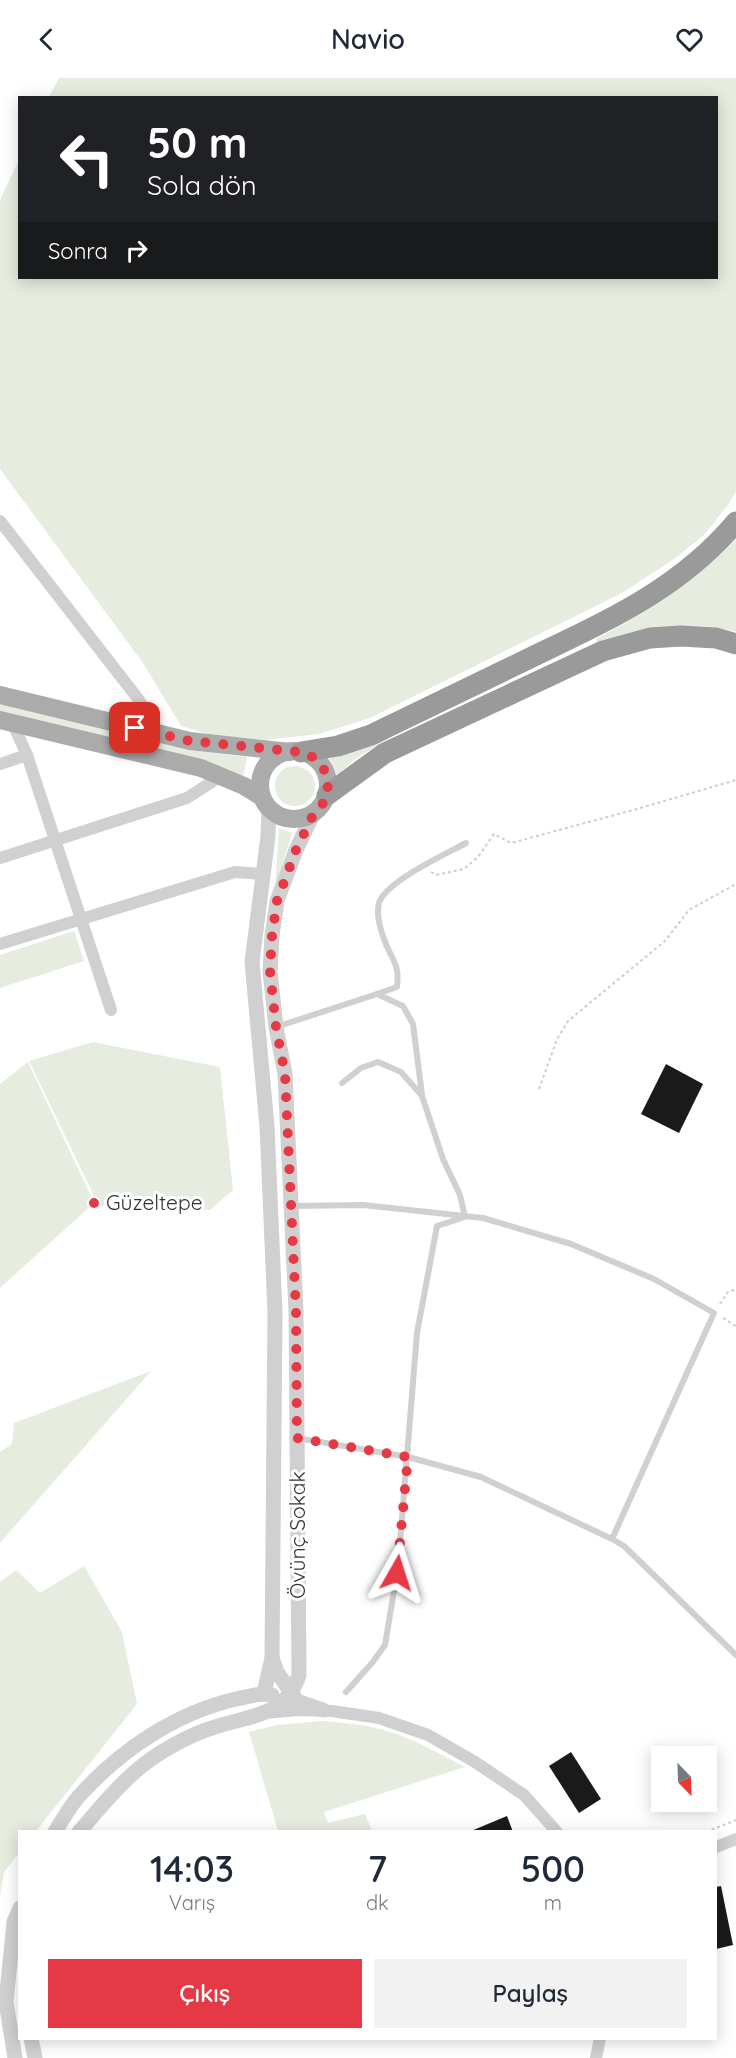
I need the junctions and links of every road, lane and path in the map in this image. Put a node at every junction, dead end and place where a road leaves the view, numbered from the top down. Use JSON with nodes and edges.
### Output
{"nodes":[{"id":1,"x":0,"y":521,"type":"edge"},
{"id":2,"x":736,"y":522,"type":"edge"},
{"id":3,"x":736,"y":644,"type":"edge"},
{"id":4,"x":0,"y":695,"type":"edge"},
{"id":5,"x":6,"y":721,"type":"edge"},
{"id":6,"x":158,"y":733,"type":"junction"},
{"id":7,"x":295,"y":752,"type":"junction"},
{"id":8,"x":27,"y":755,"type":"junction"},
{"id":9,"x":0,"y":764,"type":"edge"},
{"id":10,"x":221,"y":776,"type":"junction"},
{"id":11,"x":736,"y":780,"type":"edge"},
{"id":12,"x":327,"y":795,"type":"junction"},
{"id":13,"x":266,"y":802,"type":"junction"},
{"id":14,"x":314,"y":813,"type":"junction"},
{"id":15,"x":55,"y":841,"type":"junction"},
{"id":16,"x":466,"y":843,"type":"dead end"},
{"id":17,"x":0,"y":858,"type":"edge"},
{"id":18,"x":423,"y":867,"type":"junction"},
{"id":19,"x":263,"y":874,"type":"junction"},
{"id":20,"x":736,"y":884,"type":"edge"},
{"id":21,"x":81,"y":919,"type":"junction"},
{"id":22,"x":0,"y":944,"type":"edge"},
{"id":23,"x":377,"y":994,"type":"junction"},
{"id":24,"x":111,"y":1010,"type":"dead end"},
{"id":25,"x":276,"y":1027,"type":"junction"},
{"id":26,"x":342,"y":1083,"type":"dead end"},
{"id":27,"x":539,"y":1089,"type":"dead end"},
{"id":28,"x":422,"y":1096,"type":"junction"},
{"id":29,"x":291,"y":1206,"type":"junction"},
{"id":30,"x":465,"y":1217,"type":"junction"},
{"id":31,"x":736,"y":1289,"type":"edge"},
{"id":32,"x":714,"y":1313,"type":"junction"},
{"id":33,"x":736,"y":1326,"type":"edge"},
{"id":34,"x":297,"y":1438,"type":"junction"},
{"id":35,"x":408,"y":1457,"type":"junction"},
{"id":36,"x":612,"y":1539,"type":"junction"},
{"id":37,"x":736,"y":1655,"type":"edge"},
{"id":38,"x":272,"y":1658,"type":"junction"},
{"id":39,"x":346,"y":1692,"type":"dead end"},
{"id":40,"x":264,"y":1693,"type":"junction"},
{"id":41,"x":286,"y":1698,"type":"junction"},
{"id":42,"x":323,"y":1710,"type":"junction"},
{"id":43,"x":265,"y":1713,"type":"junction"},
{"id":44,"x":736,"y":1820,"type":"edge"},
{"id":45,"x":56,"y":1830,"type":"edge"},
{"id":46,"x":81,"y":1830,"type":"edge"},
{"id":47,"x":555,"y":1830,"type":"edge"},
{"id":48,"x":711,"y":1830,"type":"edge"},
{"id":49,"x":736,"y":1839,"type":"edge"},
{"id":50,"x":717,"y":1847,"type":"edge"},
{"id":51,"x":18,"y":1914,"type":"edge"},
{"id":52,"x":31,"y":2040,"type":"edge"},
{"id":53,"x":600,"y":2040,"type":"edge"},
{"id":54,"x":15,"y":2058,"type":"edge"},
{"id":55,"x":35,"y":2058,"type":"edge"},
{"id":56,"x":596,"y":2058,"type":"edge"}],
"edges":[{"from":1,"to":6,"type":"street"},
{"from":2,"to":7,"type":"highway"},
{"from":3,"to":12,"type":"highway"},
{"from":4,"to":6,"type":"main road"},
{"from":5,"to":8,"type":"street"},
{"from":5,"to":10,"type":"main road"},
{"from":6,"to":7,"type":"main road"},
{"from":7,"to":12,"type":"main road"},
{"from":7,"to":13,"type":"main road"},
{"from":8,"to":9,"type":"street"},
{"from":8,"to":15,"type":"street"},
{"from":10,"to":13,"type":"main road"},
{"from":10,"to":15,"type":"street"},
{"from":11,"to":18,"type":"path"},
{"from":12,"to":14,"type":"main road"},
{"from":13,"to":14,"type":"main road"},
{"from":13,"to":19,"type":"street","name":"Övünç Sokak"},
{"from":14,"to":25,"type":"street","name":"Övünç Sokak"},
{"from":15,"to":17,"type":"street"},
{"from":15,"to":21,"type":"street"},
{"from":16,"to":18,"type":"lane"},
{"from":18,"to":23,"type":"lane"},
{"from":19,"to":21,"type":"street"},
{"from":19,"to":38,"type":"street","name":"Övünç Sokak"},
{"from":20,"to":27,"type":"path"},
{"from":21,"to":22,"type":"street"},
{"from":21,"to":24,"type":"street"},
{"from":23,"to":25,"type":"lane"},
{"from":23,"to":28,"type":"lane"},
{"from":25,"to":29,"type":"street","name":"Övünç Sokak"},
{"from":26,"to":28,"type":"lane"},
{"from":28,"to":30,"type":"lane"},
{"from":29,"to":30,"type":"lane"},
{"from":29,"to":34,"type":"street","name":"Övünç Sokak"},
{"from":30,"to":32,"type":"lane"},
{"from":30,"to":35,"type":"lane"},
{"from":31,"to":32,"type":"path"},
{"from":32,"to":33,"type":"path"},
{"from":32,"to":36,"type":"lane"},
{"from":34,"to":35,"type":"lane"},
{"from":34,"to":41,"type":"street","name":"Övünç Sokak"},
{"from":35,"to":36,"type":"lane"},
{"from":35,"to":39,"type":"lane"},
{"from":36,"to":37,"type":"lane"},
{"from":38,"to":40,"type":"street","name":"Övünç Sokak"},
{"from":38,"to":42,"type":"street"},
{"from":40,"to":41,"type":"street"},
{"from":40,"to":45,"type":"street"},
{"from":41,"to":43,"type":"street","name":"Övünç Sokak"},
{"from":42,"to":43,"type":"street"},
{"from":42,"to":47,"type":"street"},
{"from":43,"to":46,"type":"street"},
{"from":44,"to":48,"type":"path"},
{"from":49,"to":50,"type":"street"},
{"from":51,"to":54,"type":"street"},
{"from":52,"to":55,"type":"street"},
{"from":53,"to":56,"type":"street"}]}
